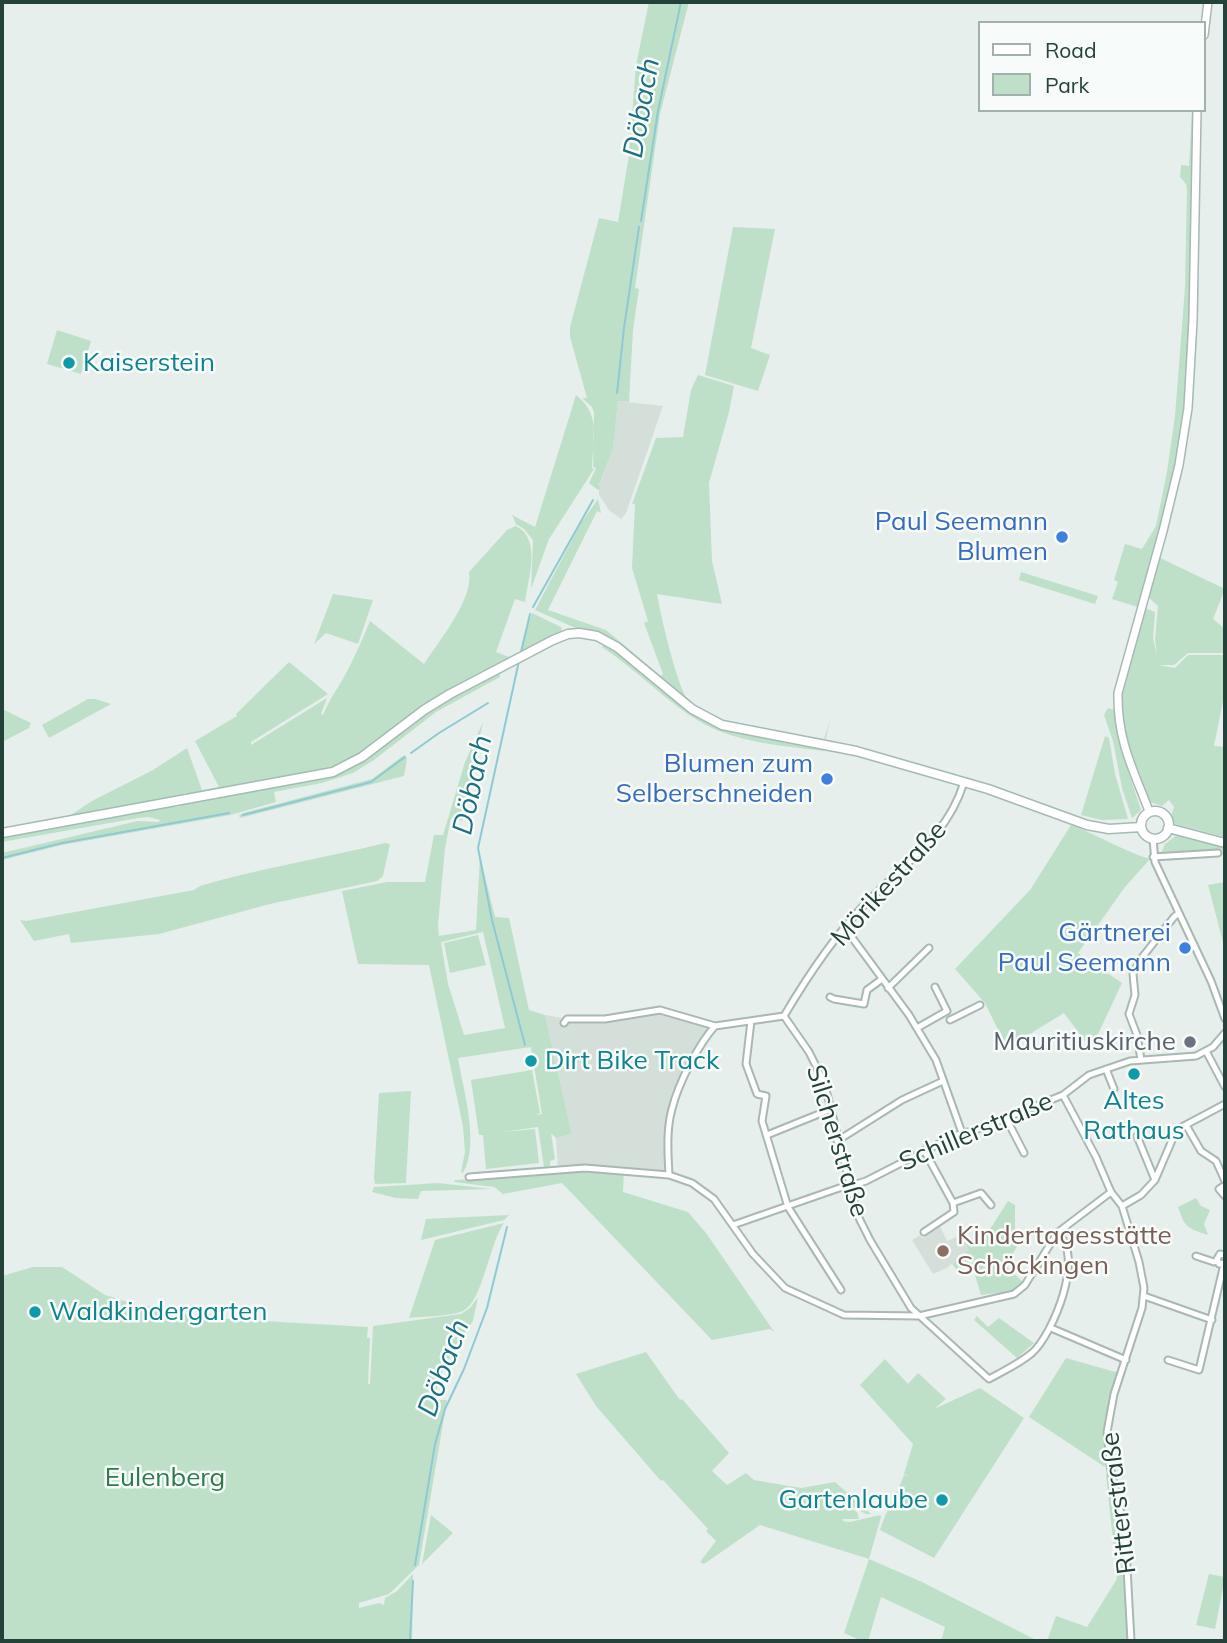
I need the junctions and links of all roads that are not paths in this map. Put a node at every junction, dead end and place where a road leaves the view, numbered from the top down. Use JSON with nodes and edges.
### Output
{"nodes":[{"id":1,"x":1208,"y":2,"type":"edge"},
{"id":2,"x":1206,"y":21,"type":"edge"},
{"id":3,"x":1197,"y":112,"type":"edge"},
{"id":4,"x":964,"y":782,"type":"junction"},
{"id":5,"x":1149,"y":811,"type":"junction"},
{"id":6,"x":1140,"y":827,"type":"junction"},
{"id":7,"x":1168,"y":828,"type":"junction"},
{"id":8,"x":2,"y":833,"type":"edge"},
{"id":9,"x":1153,"y":839,"type":"junction"},
{"id":10,"x":1225,"y":843,"type":"edge"},
{"id":11,"x":1218,"y":853,"type":"dead end"},
{"id":12,"x":1153,"y":857,"type":"junction"},
{"id":13,"x":1180,"y":913,"type":"junction"},
{"id":14,"x":845,"y":928,"type":"junction"},
{"id":15,"x":929,"y":948,"type":"dead end"},
{"id":16,"x":882,"y":979,"type":"junction"},
{"id":17,"x":936,"y":987,"type":"dead end"},
{"id":18,"x":888,"y":988,"type":"junction"},
{"id":19,"x":830,"y":997,"type":"dead end"},
{"id":20,"x":980,"y":1005,"type":"dead end"},
{"id":21,"x":947,"y":1011,"type":"junction"},
{"id":22,"x":784,"y":1016,"type":"junction"},
{"id":23,"x":1225,"y":1019,"type":"edge"},
{"id":24,"x":751,"y":1021,"type":"junction"},
{"id":25,"x":564,"y":1023,"type":"dead end"},
{"id":26,"x":715,"y":1026,"type":"junction"},
{"id":27,"x":917,"y":1028,"type":"junction"},
{"id":28,"x":1225,"y":1033,"type":"edge"},
{"id":29,"x":1206,"y":1051,"type":"junction"},
{"id":30,"x":1141,"y":1060,"type":"junction"},
{"id":31,"x":1106,"y":1069,"type":"junction"},
{"id":32,"x":943,"y":1081,"type":"junction"},
{"id":33,"x":1225,"y":1087,"type":"edge"},
{"id":34,"x":1114,"y":1089,"type":"dead end"},
{"id":35,"x":1063,"y":1095,"type":"junction"},
{"id":36,"x":1225,"y":1104,"type":"edge"},
{"id":37,"x":830,"y":1110,"type":"junction"},
{"id":38,"x":1006,"y":1118,"type":"junction"},
{"id":39,"x":1186,"y":1125,"type":"junction"},
{"id":40,"x":962,"y":1133,"type":"junction"},
{"id":41,"x":767,"y":1135,"type":"junction"},
{"id":42,"x":1137,"y":1136,"type":"dead end"},
{"id":43,"x":837,"y":1141,"type":"junction"},
{"id":44,"x":924,"y":1150,"type":"junction"},
{"id":45,"x":1024,"y":1153,"type":"dead end"},
{"id":46,"x":669,"y":1175,"type":"junction"},
{"id":47,"x":468,"y":1177,"type":"dead end"},
{"id":48,"x":1155,"y":1180,"type":"junction"},
{"id":49,"x":1225,"y":1183,"type":"edge"},
{"id":50,"x":848,"y":1186,"type":"junction"},
{"id":51,"x":1111,"y":1192,"type":"junction"},
{"id":52,"x":1225,"y":1196,"type":"edge"},
{"id":53,"x":953,"y":1203,"type":"junction"},
{"id":54,"x":991,"y":1205,"type":"dead end"},
{"id":55,"x":1122,"y":1206,"type":"junction"},
{"id":56,"x":788,"y":1207,"type":"junction"},
{"id":57,"x":733,"y":1225,"type":"junction"},
{"id":58,"x":924,"y":1232,"type":"dead end"},
{"id":59,"x":1057,"y":1233,"type":"junction"},
{"id":60,"x":1225,"y":1255,"type":"edge"},
{"id":61,"x":1196,"y":1256,"type":"dead end"},
{"id":62,"x":1217,"y":1261,"type":"junction"},
{"id":63,"x":1225,"y":1264,"type":"edge"},
{"id":64,"x":841,"y":1290,"type":"dead end"},
{"id":65,"x":1144,"y":1296,"type":"junction"},
{"id":66,"x":919,"y":1316,"type":"junction"},
{"id":67,"x":1212,"y":1320,"type":"junction"},
{"id":68,"x":1051,"y":1328,"type":"junction"},
{"id":69,"x":1126,"y":1360,"type":"junction"},
{"id":70,"x":1168,"y":1360,"type":"dead end"},
{"id":71,"x":1131,"y":1641,"type":"edge"}],
"edges":[{"from":1,"to":2,"type":"street"},
{"from":3,"to":5,"type":"street"},
{"from":4,"to":6,"type":"main road"},
{"from":4,"to":8,"type":"main road"},
{"from":4,"to":14,"type":"street","name":"Mörikestraße"},
{"from":5,"to":6,"type":"main road"},
{"from":5,"to":7,"type":"main road"},
{"from":6,"to":9,"type":"main road"},
{"from":7,"to":9,"type":"main road"},
{"from":7,"to":10,"type":"main road"},
{"from":9,"to":12,"type":"street"},
{"from":11,"to":12,"type":"street"},
{"from":12,"to":13,"type":"street"},
{"from":13,"to":23,"type":"street"},
{"from":13,"to":30,"type":"street"},
{"from":14,"to":16,"type":"street"},
{"from":14,"to":22,"type":"street","name":"Mörikestraße"},
{"from":15,"to":18,"type":"street"},
{"from":16,"to":18,"type":"street"},
{"from":16,"to":19,"type":"street"},
{"from":17,"to":21,"type":"street"},
{"from":18,"to":27,"type":"street"},
{"from":20,"to":21,"type":"street"},
{"from":21,"to":27,"type":"street"},
{"from":22,"to":24,"type":"street"},
{"from":22,"to":37,"type":"street","name":"Silcherstraße"},
{"from":24,"to":26,"type":"street"},
{"from":24,"to":41,"type":"street"},
{"from":25,"to":26,"type":"street"},
{"from":26,"to":46,"type":"street"},
{"from":27,"to":32,"type":"street"},
{"from":28,"to":29,"type":"street"},
{"from":29,"to":30,"type":"street","name":"Schillerstraße"},
{"from":29,"to":33,"type":"street"},
{"from":30,"to":31,"type":"street","name":"Schillerstraße"},
{"from":31,"to":34,"type":"street"},
{"from":31,"to":35,"type":"street","name":"Schillerstraße"},
{"from":32,"to":40,"type":"street"},
{"from":32,"to":43,"type":"street"},
{"from":35,"to":38,"type":"street","name":"Schillerstraße"},
{"from":35,"to":51,"type":"street","name":"Ritterstraße"},
{"from":36,"to":39,"type":"street"},
{"from":37,"to":41,"type":"street"},
{"from":37,"to":43,"type":"street","name":"Silcherstraße"},
{"from":38,"to":40,"type":"street","name":"Schillerstraße"},
{"from":38,"to":45,"type":"street"},
{"from":39,"to":48,"type":"street"},
{"from":39,"to":49,"type":"street"},
{"from":40,"to":44,"type":"street","name":"Schillerstraße"},
{"from":41,"to":56,"type":"street"},
{"from":42,"to":48,"type":"street"},
{"from":43,"to":50,"type":"street","name":"Silcherstraße"},
{"from":44,"to":50,"type":"street","name":"Schillerstraße"},
{"from":44,"to":53,"type":"street"},
{"from":46,"to":47,"type":"street"},
{"from":46,"to":57,"type":"street"},
{"from":48,"to":55,"type":"street"},
{"from":49,"to":52,"type":"street"},
{"from":50,"to":56,"type":"street","name":"Schillerstraße"},
{"from":50,"to":66,"type":"street","name":"Silcherstraße"},
{"from":51,"to":55,"type":"street","name":"Ritterstraße"},
{"from":51,"to":59,"type":"street"},
{"from":53,"to":54,"type":"street"},
{"from":53,"to":58,"type":"street"},
{"from":55,"to":65,"type":"street","name":"Ritterstraße"},
{"from":56,"to":57,"type":"street","name":"Schillerstraße"},
{"from":56,"to":64,"type":"street"},
{"from":57,"to":66,"type":"street"},
{"from":59,"to":66,"type":"street"},
{"from":59,"to":68,"type":"street"},
{"from":60,"to":62,"type":"street"},
{"from":61,"to":62,"type":"street"},
{"from":62,"to":63,"type":"street"},
{"from":63,"to":67,"type":"street"},
{"from":65,"to":67,"type":"street"},
{"from":65,"to":69,"type":"street","name":"Ritterstraße"},
{"from":66,"to":68,"type":"street","name":"Silcherstraße"},
{"from":67,"to":70,"type":"street"},
{"from":68,"to":69,"type":"street"},
{"from":69,"to":71,"type":"street","name":"Ritterstraße"}]}
